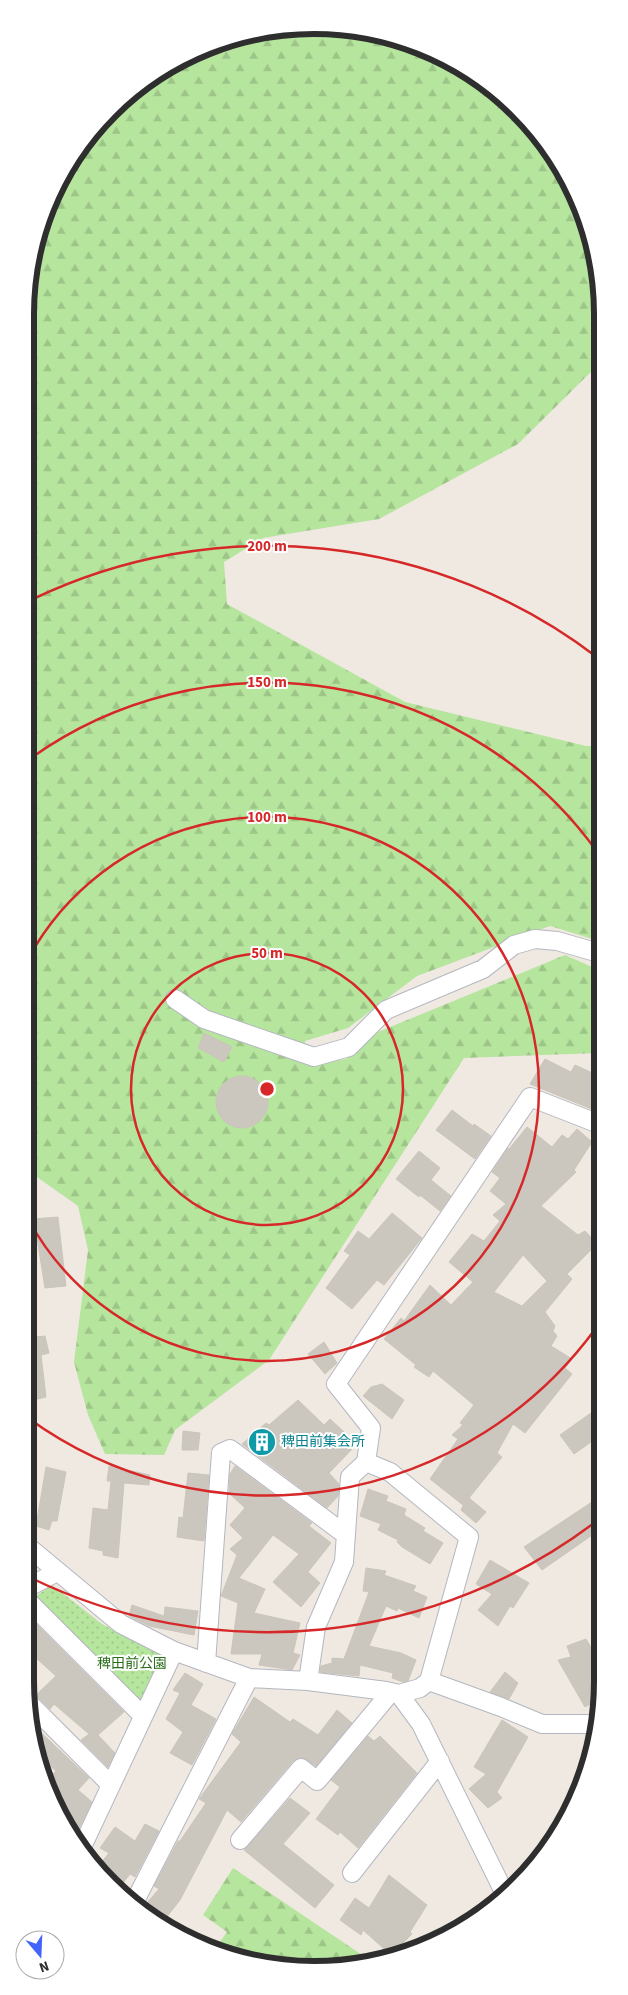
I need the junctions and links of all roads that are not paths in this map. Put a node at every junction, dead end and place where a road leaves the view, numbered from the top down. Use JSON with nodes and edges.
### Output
{"nodes":[{"id":1,"x":594,"y":951,"type":"edge"},
{"id":2,"x":175,"y":999,"type":"dead end"},
{"id":3,"x":594,"y":1122,"type":"edge"},
{"id":4,"x":366,"y":1462,"type":"junction"},
{"id":5,"x":346,"y":1535,"type":"junction"},
{"id":6,"x":34,"y":1552,"type":"edge"},
{"id":7,"x":57,"y":1572,"type":"junction"},
{"id":8,"x":34,"y":1584,"type":"edge"},
{"id":9,"x":34,"y":1607,"type":"edge"},
{"id":10,"x":174,"y":1650,"type":"junction"},
{"id":11,"x":206,"y":1663,"type":"junction"},
{"id":12,"x":249,"y":1678,"type":"junction"},
{"id":13,"x":308,"y":1681,"type":"junction"},
{"id":14,"x":429,"y":1681,"type":"junction"},
{"id":15,"x":395,"y":1693,"type":"junction"},
{"id":16,"x":35,"y":1709,"type":"edge"},
{"id":17,"x":143,"y":1716,"type":"junction"},
{"id":18,"x":591,"y":1724,"type":"edge"},
{"id":19,"x":440,"y":1761,"type":"junction"},
{"id":20,"x":111,"y":1785,"type":"junction"},
{"id":21,"x":83,"y":1840,"type":"edge"},
{"id":22,"x":240,"y":1840,"type":"dead end"},
{"id":23,"x":352,"y":1873,"type":"dead end"},
{"id":24,"x":502,"y":1889,"type":"edge"},
{"id":25,"x":137,"y":1898,"type":"edge"}],
"edges":[{"from":1,"to":2,"type":"street"},
{"from":3,"to":4,"type":"street"},
{"from":4,"to":5,"type":"street"},
{"from":4,"to":14,"type":"street"},
{"from":5,"to":11,"type":"street"},
{"from":5,"to":13,"type":"street"},
{"from":6,"to":7,"type":"street"},
{"from":7,"to":8,"type":"street"},
{"from":7,"to":10,"type":"street"},
{"from":9,"to":17,"type":"street"},
{"from":10,"to":11,"type":"street"},
{"from":10,"to":17,"type":"street"},
{"from":11,"to":12,"type":"street"},
{"from":12,"to":13,"type":"street"},
{"from":12,"to":25,"type":"street"},
{"from":13,"to":15,"type":"street"},
{"from":14,"to":15,"type":"street"},
{"from":14,"to":18,"type":"street"},
{"from":15,"to":19,"type":"street"},
{"from":15,"to":22,"type":"street"},
{"from":16,"to":20,"type":"street"},
{"from":17,"to":20,"type":"street"},
{"from":19,"to":23,"type":"street"},
{"from":19,"to":24,"type":"street"},
{"from":20,"to":21,"type":"street"}]}
